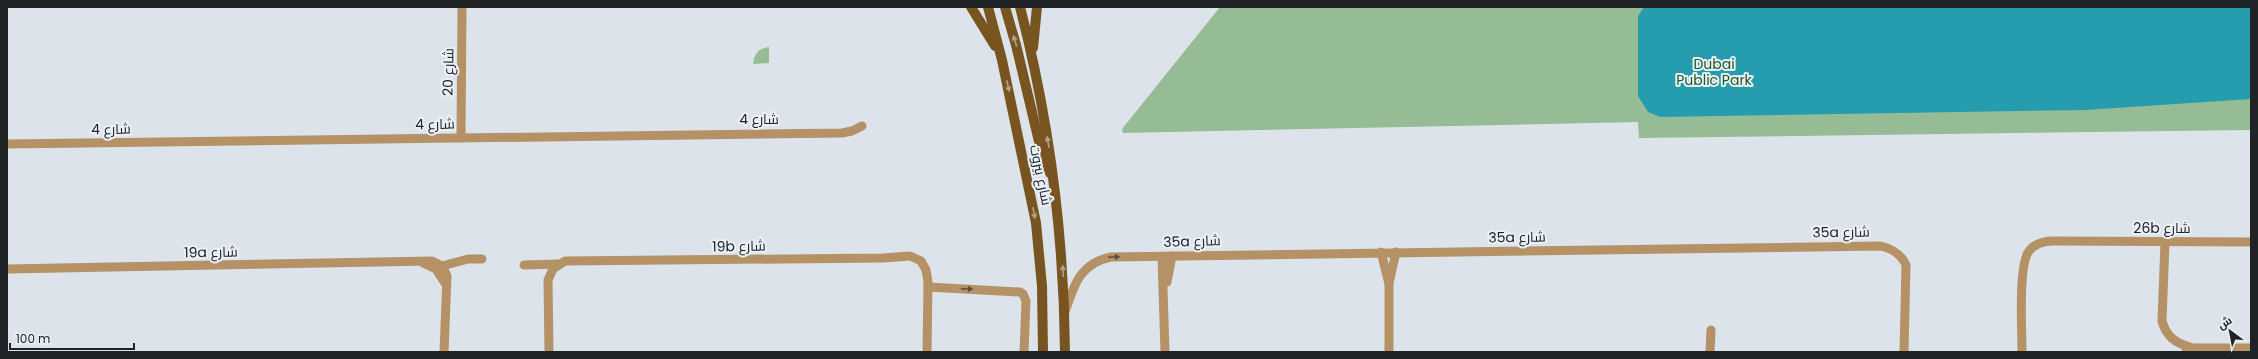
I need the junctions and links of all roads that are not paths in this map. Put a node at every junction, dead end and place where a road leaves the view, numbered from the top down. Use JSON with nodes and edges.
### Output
{"nodes":[{"id":1,"x":462,"y":7,"type":"edge"},
{"id":2,"x":971,"y":7,"type":"edge"},
{"id":3,"x":988,"y":7,"type":"edge"},
{"id":4,"x":1005,"y":7,"type":"edge"},
{"id":5,"x":1020,"y":7,"type":"edge"},
{"id":6,"x":1037,"y":7,"type":"edge"},
{"id":7,"x":1032,"y":54,"type":"junction"},
{"id":8,"x":1002,"y":60,"type":"junction"},
{"id":9,"x":862,"y":126,"type":"dead end"},
{"id":10,"x":461,"y":138,"type":"junction"},
{"id":11,"x":7,"y":144,"type":"edge"},
{"id":12,"x":1056,"y":186,"type":"junction"},
{"id":13,"x":2251,"y":242,"type":"edge"},
{"id":14,"x":2165,"y":243,"type":"junction"},
{"id":15,"x":1381,"y":252,"type":"junction"},
{"id":16,"x":1396,"y":252,"type":"junction"},
{"id":17,"x":1167,"y":257,"type":"junction"},
{"id":18,"x":482,"y":259,"type":"dead end"},
{"id":19,"x":581,"y":260,"type":"junction"},
{"id":20,"x":416,"y":261,"type":"junction"},
{"id":21,"x":559,"y":264,"type":"junction"},
{"id":22,"x":524,"y":265,"type":"dead end"},
{"id":23,"x":442,"y":266,"type":"junction"},
{"id":24,"x":7,"y":269,"type":"edge"},
{"id":25,"x":1389,"y":284,"type":"junction"},
{"id":26,"x":928,"y":287,"type":"junction"},
{"id":27,"x":446,"y":289,"type":"junction"},
{"id":28,"x":549,"y":298,"type":"junction"},
{"id":29,"x":1065,"y":313,"type":"junction"},
{"id":30,"x":1711,"y":330,"type":"dead end"},
{"id":31,"x":2251,"y":348,"type":"edge"},
{"id":32,"x":444,"y":352,"type":"edge"},
{"id":33,"x":549,"y":352,"type":"edge"},
{"id":34,"x":927,"y":352,"type":"edge"},
{"id":35,"x":1024,"y":352,"type":"edge"},
{"id":36,"x":1043,"y":352,"type":"edge"},
{"id":37,"x":1065,"y":352,"type":"edge"},
{"id":38,"x":1165,"y":352,"type":"edge"},
{"id":39,"x":1389,"y":352,"type":"edge"},
{"id":40,"x":1710,"y":352,"type":"edge"},
{"id":41,"x":1904,"y":352,"type":"edge"},
{"id":42,"x":2022,"y":352,"type":"edge"}],
"edges":[{"from":1,"to":10,"type":"street","name":"شارع 20"},
{"from":2,"to":8,"type":"main road"},
{"from":3,"to":8,"type":"main road","name":"شارع بيروت"},
{"from":12,"to":4,"type":"main road","one_way":true},
{"from":5,"to":7,"type":"main road","name":"شارع بيروت"},
{"from":6,"to":7,"type":"main road"},
{"from":12,"to":7,"type":"main road","name":"شارع بيروت","one_way":true},
{"from":8,"to":36,"type":"main road","name":"شارع بيروت","one_way":true},
{"from":9,"to":10,"type":"street","name":"شارع 4"},
{"from":10,"to":11,"type":"street","name":"شارع 4"},
{"from":29,"to":12,"type":"main road","name":"شارع بيروت","one_way":true},
{"from":13,"to":14,"type":"street","name":"26b شارع"},
{"from":14,"to":31,"type":"street"},
{"from":14,"to":42,"type":"street","name":"26b شارع"},
{"from":15,"to":16,"type":"street","name":"35a شارع"},
{"from":15,"to":17,"type":"street","name":"35a شارع"},
{"from":15,"to":25,"type":"street"},
{"from":16,"to":25,"type":"street"},
{"from":16,"to":41,"type":"street","name":"35a شارع"},
{"from":29,"to":17,"type":"street","name":"35a شارع","one_way":true},
{"from":17,"to":38,"type":"street"},
{"from":18,"to":23,"type":"street"},
{"from":19,"to":21,"type":"street"},
{"from":19,"to":26,"type":"street","name":"19b شارع"},
{"from":19,"to":28,"type":"street"},
{"from":20,"to":23,"type":"street","name":"19a شارع"},
{"from":20,"to":24,"type":"street","name":"19a شارع"},
{"from":20,"to":27,"type":"street"},
{"from":21,"to":22,"type":"street"},
{"from":21,"to":28,"type":"street"},
{"from":23,"to":27,"type":"street"},
{"from":25,"to":39,"type":"street"},
{"from":26,"to":34,"type":"street"},
{"from":26,"to":35,"type":"street","one_way":true},
{"from":27,"to":32,"type":"street"},
{"from":28,"to":33,"type":"street"},
{"from":29,"to":37,"type":"main road","name":"شارع بيروت"},
{"from":30,"to":40,"type":"street"}]}
